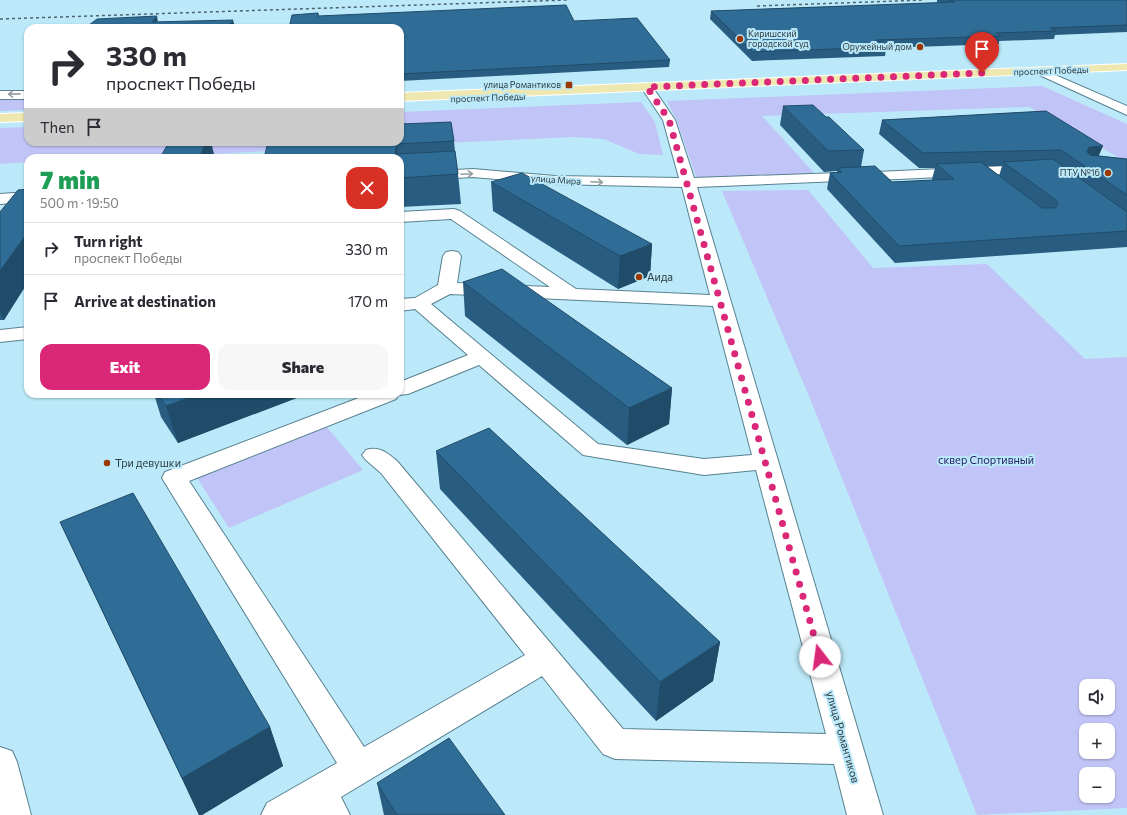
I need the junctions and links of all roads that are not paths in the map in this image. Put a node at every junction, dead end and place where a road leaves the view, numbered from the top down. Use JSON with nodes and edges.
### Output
{"nodes":[{"id":1,"x":1127,"y":67,"type":"edge"},
{"id":2,"x":1127,"y":72,"type":"edge"},
{"id":3,"x":1043,"y":73,"type":"junction"},
{"id":4,"x":648,"y":89,"type":"junction"},
{"id":5,"x":0,"y":95,"type":"edge"},
{"id":6,"x":24,"y":95,"type":"edge"},
{"id":7,"x":404,"y":97,"type":"edge"},
{"id":8,"x":404,"y":102,"type":"edge"},
{"id":9,"x":1127,"y":111,"type":"edge"},
{"id":10,"x":24,"y":112,"type":"edge"},
{"id":11,"x":0,"y":113,"type":"edge"},
{"id":12,"x":24,"y":117,"type":"edge"},
{"id":13,"x":0,"y":118,"type":"edge"},
{"id":14,"x":1043,"y":169,"type":"edge"},
{"id":15,"x":980,"y":172,"type":"junction"},
{"id":16,"x":404,"y":177,"type":"edge"},
{"id":17,"x":688,"y":183,"type":"junction"},
{"id":18,"x":999,"y":186,"type":"edge"},
{"id":19,"x":24,"y":197,"type":"edge"},
{"id":20,"x":0,"y":199,"type":"edge"},
{"id":21,"x":404,"y":217,"type":"edge"},
{"id":22,"x":452,"y":256,"type":"dead end"},
{"id":23,"x":447,"y":288,"type":"junction"},
{"id":24,"x":572,"y":294,"type":"junction"},
{"id":25,"x":721,"y":301,"type":"junction"},
{"id":26,"x":419,"y":303,"type":"junction"},
{"id":27,"x":404,"y":305,"type":"edge"},
{"id":28,"x":24,"y":332,"type":"edge"},
{"id":29,"x":0,"y":336,"type":"edge"},
{"id":30,"x":482,"y":358,"type":"junction"},
{"id":31,"x":404,"y":387,"type":"edge"},
{"id":32,"x":378,"y":398,"type":"edge"},
{"id":33,"x":374,"y":454,"type":"dead end"},
{"id":34,"x":765,"y":461,"type":"junction"},
{"id":35,"x":545,"y":659,"type":"junction"},
{"id":36,"x":846,"y":749,"type":"junction"},
{"id":37,"x":0,"y":762,"type":"edge"},
{"id":38,"x":359,"y":768,"type":"junction"},
{"id":39,"x":325,"y":803,"type":"edge"},
{"id":40,"x":14,"y":815,"type":"edge"},
{"id":41,"x":279,"y":815,"type":"edge"},
{"id":42,"x":865,"y":815,"type":"edge"}],
"edges":[{"from":1,"to":3,"type":"main road","name":"проспект Победы"},
{"from":2,"to":3,"type":"main road","name":"проспект Победы"},
{"from":3,"to":4,"type":"main road","name":"проспект Победы"},
{"from":3,"to":9,"type":"street"},
{"from":4,"to":7,"type":"main road","name":"проспект Победы"},
{"from":4,"to":8,"type":"main road","name":"проспект Победы"},
{"from":4,"to":17,"type":"street","name":"улица Романтиков"},
{"from":6,"to":5,"type":"street","one_way":true},
{"from":10,"to":11,"type":"main road"},
{"from":12,"to":13,"type":"main road"},
{"from":14,"to":15,"type":"street","name":"улица Мира"},
{"from":15,"to":17,"type":"street","name":"улица Мира"},
{"from":15,"to":18,"type":"street"},
{"from":16,"to":17,"type":"street","name":"улица Мира","one_way":true},
{"from":17,"to":25,"type":"street","name":"улица Романтиков"},
{"from":19,"to":20,"type":"street"},
{"from":21,"to":24,"type":"street"},
{"from":22,"to":23,"type":"street"},
{"from":23,"to":24,"type":"street"},
{"from":23,"to":26,"type":"street"},
{"from":24,"to":25,"type":"street"},
{"from":25,"to":34,"type":"street","name":"улица Романтиков"},
{"from":26,"to":27,"type":"street"},
{"from":26,"to":30,"type":"street"},
{"from":28,"to":29,"type":"street"},
{"from":30,"to":31,"type":"street"},
{"from":30,"to":34,"type":"street"},
{"from":32,"to":38,"type":"street"},
{"from":33,"to":35,"type":"street"},
{"from":34,"to":36,"type":"street","name":"улица Романтиков"},
{"from":35,"to":36,"type":"street"},
{"from":35,"to":38,"type":"street"},
{"from":36,"to":42,"type":"street","name":"улица Романтиков"},
{"from":37,"to":40,"type":"street"},
{"from":38,"to":39,"type":"street"},
{"from":39,"to":41,"type":"street"}]}
